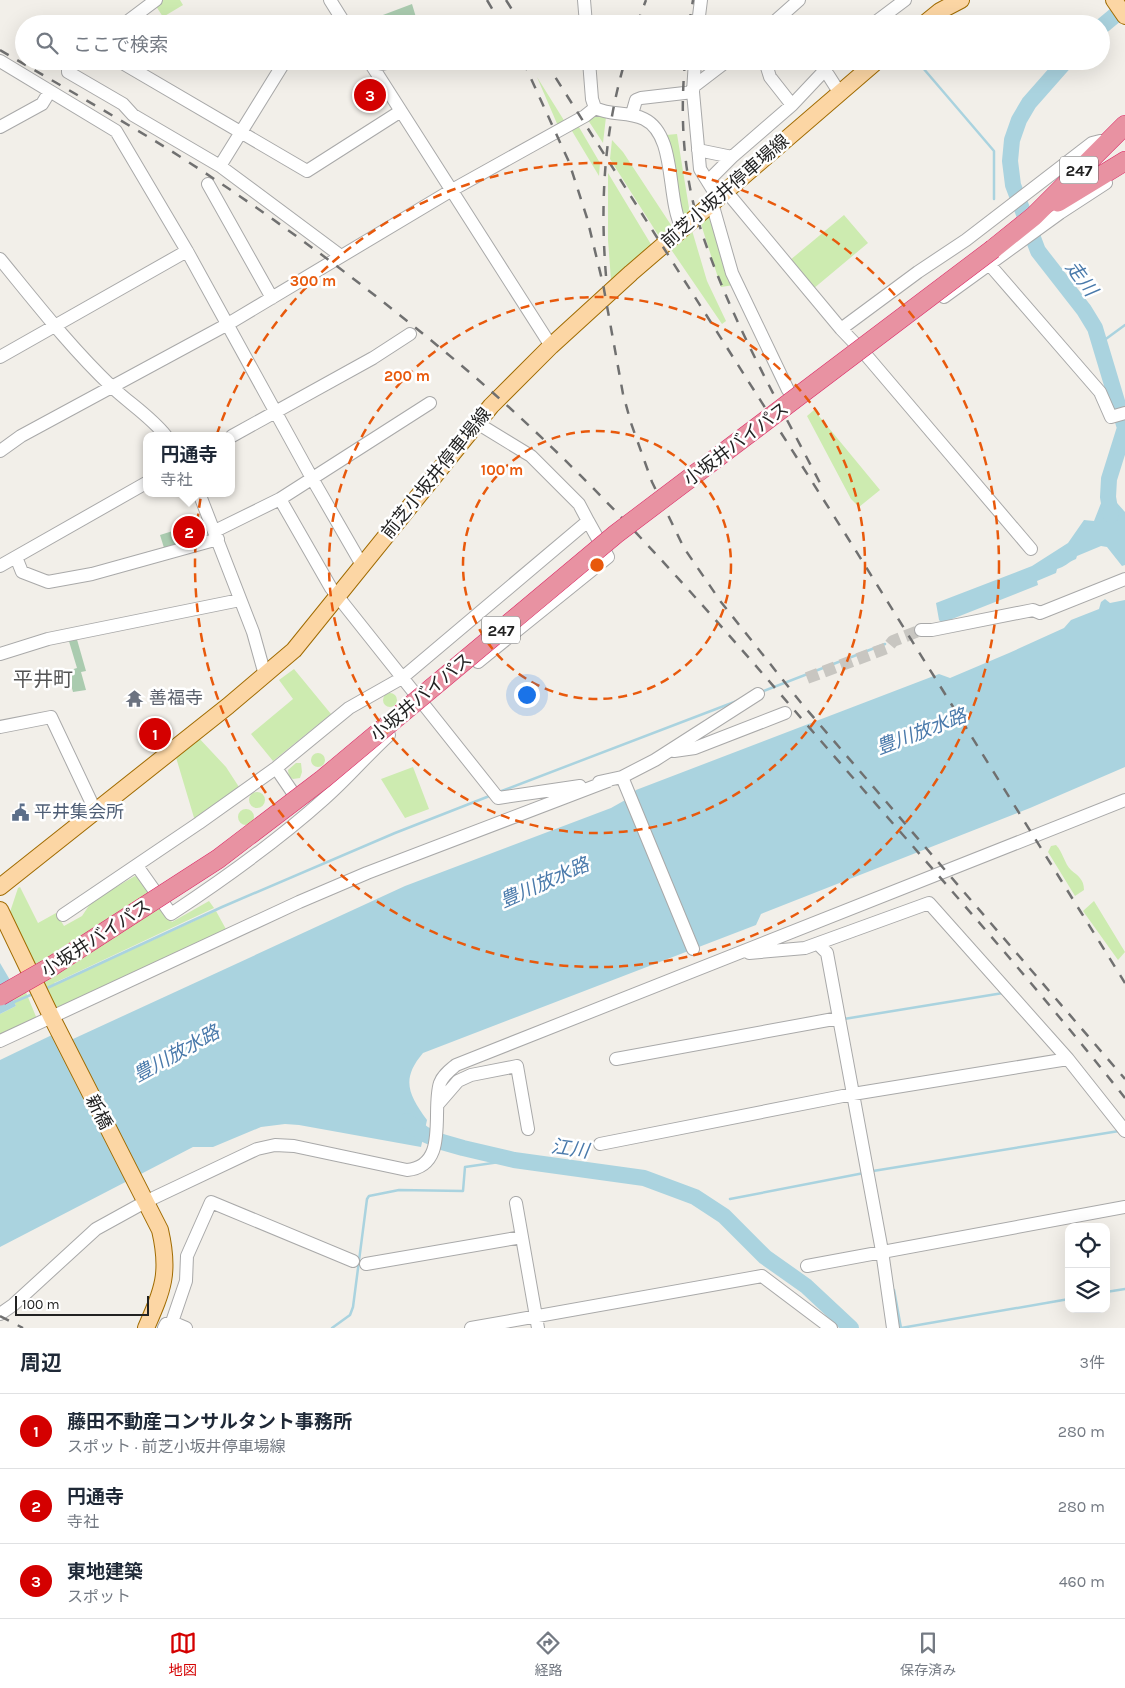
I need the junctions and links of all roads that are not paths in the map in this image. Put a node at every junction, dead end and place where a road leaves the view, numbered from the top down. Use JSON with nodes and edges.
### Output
{"nodes":[{"id":1,"x":156,"y":0,"type":"edge"},
{"id":2,"x":330,"y":0,"type":"edge"},
{"id":3,"x":584,"y":0,"type":"edge"},
{"id":4,"x":701,"y":0,"type":"edge"},
{"id":5,"x":799,"y":0,"type":"edge"},
{"id":6,"x":905,"y":0,"type":"edge"},
{"id":7,"x":960,"y":0,"type":"edge"},
{"id":8,"x":1114,"y":0,"type":"edge"},
{"id":9,"x":136,"y":15,"type":"edge"},
{"id":10,"x":338,"y":15,"type":"edge"},
{"id":11,"x":585,"y":15,"type":"edge"},
{"id":12,"x":699,"y":15,"type":"edge"},
{"id":13,"x":782,"y":15,"type":"edge"},
{"id":14,"x":885,"y":15,"type":"edge"},
{"id":15,"x":935,"y":15,"type":"edge"},
{"id":16,"x":1125,"y":16,"type":"edge"},
{"id":17,"x":0,"y":61,"type":"edge"},
{"id":18,"x":67,"y":70,"type":"edge"},
{"id":19,"x":134,"y":70,"type":"edge"},
{"id":20,"x":279,"y":70,"type":"edge"},
{"id":21,"x":375,"y":70,"type":"edge"},
{"id":22,"x":590,"y":70,"type":"edge"},
{"id":23,"x":694,"y":70,"type":"edge"},
{"id":24,"x":716,"y":70,"type":"edge"},
{"id":25,"x":768,"y":70,"type":"edge"},
{"id":26,"x":824,"y":70,"type":"edge"},
{"id":27,"x":830,"y":70,"type":"edge"},
{"id":28,"x":866,"y":70,"type":"edge"},
{"id":29,"x":693,"y":89,"type":"junction"},
{"id":30,"x":50,"y":91,"type":"junction"},
{"id":31,"x":839,"y":92,"type":"junction"},
{"id":32,"x":792,"y":105,"type":"junction"},
{"id":33,"x":595,"y":108,"type":"junction"},
{"id":34,"x":401,"y":111,"type":"junction"},
{"id":35,"x":632,"y":114,"type":"junction"},
{"id":36,"x":1125,"y":125,"type":"edge"},
{"id":37,"x":0,"y":127,"type":"edge"},
{"id":38,"x":240,"y":133,"type":"junction"},
{"id":39,"x":1107,"y":142,"type":"junction"},
{"id":40,"x":698,"y":150,"type":"junction"},
{"id":41,"x":732,"y":157,"type":"junction"},
{"id":42,"x":1125,"y":161,"type":"edge"},
{"id":43,"x":220,"y":166,"type":"junction"},
{"id":44,"x":1125,"y":171,"type":"edge"},
{"id":45,"x":708,"y":181,"type":"junction"},
{"id":46,"x":208,"y":184,"type":"dead end"},
{"id":47,"x":452,"y":190,"type":"junction"},
{"id":48,"x":718,"y":197,"type":"junction"},
{"id":49,"x":1034,"y":216,"type":"junction"},
{"id":50,"x":682,"y":228,"type":"junction"},
{"id":51,"x":187,"y":251,"type":"junction"},
{"id":52,"x":341,"y":256,"type":"junction"},
{"id":53,"x":991,"y":256,"type":"junction"},
{"id":54,"x":0,"y":260,"type":"edge"},
{"id":55,"x":272,"y":298,"type":"junction"},
{"id":56,"x":228,"y":324,"type":"junction"},
{"id":57,"x":54,"y":326,"type":"junction"},
{"id":58,"x":841,"y":329,"type":"junction"},
{"id":59,"x":410,"y":334,"type":"dead end"},
{"id":60,"x":551,"y":346,"type":"junction"},
{"id":61,"x":866,"y":355,"type":"junction"},
{"id":62,"x":0,"y":357,"type":"edge"},
{"id":63,"x":113,"y":387,"type":"junction"},
{"id":64,"x":788,"y":390,"type":"dead end"},
{"id":65,"x":430,"y":403,"type":"dead end"},
{"id":66,"x":277,"y":411,"type":"junction"},
{"id":67,"x":1125,"y":413,"type":"edge"},
{"id":68,"x":477,"y":423,"type":"junction"},
{"id":69,"x":163,"y":432,"type":"edge"},
{"id":70,"x":235,"y":434,"type":"edge"},
{"id":71,"x":0,"y":451,"type":"edge"},
{"id":72,"x":313,"y":480,"type":"junction"},
{"id":73,"x":143,"y":485,"type":"edge"},
{"id":74,"x":201,"y":497,"type":"edge"},
{"id":75,"x":280,"y":499,"type":"junction"},
{"id":76,"x":588,"y":522,"type":"junction"},
{"id":77,"x":217,"y":535,"type":"junction"},
{"id":78,"x":1031,"y":549,"type":"dead end"},
{"id":79,"x":16,"y":557,"type":"junction"},
{"id":80,"x":362,"y":565,"type":"junction"},
{"id":81,"x":0,"y":566,"type":"edge"},
{"id":82,"x":1125,"y":579,"type":"edge"},
{"id":83,"x":338,"y":596,"type":"junction"},
{"id":84,"x":240,"y":600,"type":"junction"},
{"id":85,"x":921,"y":630,"type":"tunnel mouth"},
{"id":86,"x":0,"y":654,"type":"edge"},
{"id":87,"x":265,"y":676,"type":"junction"},
{"id":88,"x":402,"y":678,"type":"junction"},
{"id":89,"x":758,"y":694,"type":"dead end"},
{"id":90,"x":423,"y":705,"type":"junction"},
{"id":91,"x":785,"y":713,"type":"dead end"},
{"id":92,"x":0,"y":727,"type":"edge"},
{"id":93,"x":672,"y":751,"type":"junction"},
{"id":94,"x":276,"y":768,"type":"junction"},
{"id":95,"x":623,"y":779,"type":"junction"},
{"id":96,"x":608,"y":781,"type":"junction"},
{"id":97,"x":293,"y":793,"type":"dead end"},
{"id":98,"x":1125,"y":800,"type":"edge"},
{"id":99,"x":95,"y":810,"type":"junction"},
{"id":100,"x":137,"y":866,"type":"junction"},
{"id":101,"x":0,"y":887,"type":"edge"},
{"id":102,"x":0,"y":910,"type":"edge"},
{"id":103,"x":63,"y":915,"type":"dead end"},
{"id":104,"x":818,"y":944,"type":"junction"},
{"id":105,"x":692,"y":949,"type":"dead end"},
{"id":106,"x":736,"y":954,"type":"junction"},
{"id":107,"x":0,"y":996,"type":"edge"},
{"id":108,"x":839,"y":1018,"type":"junction"},
{"id":109,"x":52,"y":1019,"type":"junction"},
{"id":110,"x":0,"y":1041,"type":"edge"},
{"id":111,"x":616,"y":1059,"type":"dead end"},
{"id":112,"x":1068,"y":1059,"type":"junction"},
{"id":113,"x":853,"y":1094,"type":"junction"},
{"id":114,"x":439,"y":1103,"type":"junction"},
{"id":115,"x":528,"y":1129,"type":"dead end"},
{"id":116,"x":1125,"y":1131,"type":"edge"},
{"id":117,"x":600,"y":1144,"type":"dead end"},
{"id":118,"x":145,"y":1202,"type":"junction"},
{"id":119,"x":516,"y":1203,"type":"dead end"},
{"id":120,"x":1125,"y":1208,"type":"edge"},
{"id":121,"x":522,"y":1237,"type":"junction"},
{"id":122,"x":882,"y":1251,"type":"junction"},
{"id":123,"x":807,"y":1266,"type":"dead end"},
{"id":124,"x":0,"y":1314,"type":"edge"},
{"id":125,"x":537,"y":1322,"type":"edge"},
{"id":126,"x":168,"y":1325,"type":"edge"},
{"id":127,"x":146,"y":1328,"type":"edge"},
{"id":128,"x":186,"y":1328,"type":"edge"},
{"id":129,"x":471,"y":1328,"type":"edge"},
{"id":130,"x":831,"y":1328,"type":"edge"},
{"id":131,"x":893,"y":1328,"type":"edge"}],
"edges":[{"from":1,"to":9,"type":"street"},
{"from":2,"to":10,"type":"street"},
{"from":3,"to":11,"type":"street"},
{"from":4,"to":12,"type":"street"},
{"from":5,"to":13,"type":"street"},
{"from":6,"to":14,"type":"street"},
{"from":7,"to":15,"type":"main road"},
{"from":8,"to":16,"type":"main road"},
{"from":17,"to":30,"type":"street"},
{"from":18,"to":43,"type":"street"},
{"from":19,"to":38,"type":"street"},
{"from":20,"to":38,"type":"street"},
{"from":21,"to":34,"type":"street"},
{"from":22,"to":33,"type":"street"},
{"from":23,"to":29,"type":"street"},
{"from":24,"to":29,"type":"street"},
{"from":25,"to":32,"type":"street"},
{"from":26,"to":32,"type":"street"},
{"from":27,"to":31,"type":"street"},
{"from":28,"to":31,"type":"main road","name":"前芝小坂井停車場線"},
{"from":29,"to":35,"type":"street"},
{"from":29,"to":40,"type":"street"},
{"from":30,"to":37,"type":"street"},
{"from":30,"to":51,"type":"street"},
{"from":31,"to":48,"type":"main road","name":"前芝小坂井停車場線"},
{"from":32,"to":41,"type":"street"},
{"from":33,"to":35,"type":"street"},
{"from":33,"to":47,"type":"street"},
{"from":34,"to":38,"type":"street"},
{"from":34,"to":47,"type":"street"},
{"from":35,"to":50,"type":"street"},
{"from":36,"to":39,"type":"highway","number":"247"},
{"from":38,"to":43,"type":"street"},
{"from":39,"to":49,"type":"highway","number":"247"},
{"from":39,"to":58,"type":"street"},
{"from":40,"to":41,"type":"street"},
{"from":40,"to":45,"type":"street"},
{"from":41,"to":45,"type":"street"},
{"from":42,"to":49,"type":"highway","number":"247"},
{"from":43,"to":52,"type":"street"},
{"from":44,"to":53,"type":"street"},
{"from":45,"to":48,"type":"street"},
{"from":46,"to":55,"type":"street"},
{"from":47,"to":52,"type":"street"},
{"from":47,"to":60,"type":"street"},
{"from":48,"to":50,"type":"main road","name":"前芝小坂井停車場線"},
{"from":48,"to":58,"type":"street"},
{"from":48,"to":64,"type":"street"},
{"from":49,"to":53,"type":"highway","number":"247"},
{"from":50,"to":60,"type":"main road","name":"前芝小坂井停車場線"},
{"from":51,"to":56,"type":"street"},
{"from":51,"to":57,"type":"street"},
{"from":52,"to":55,"type":"street"},
{"from":53,"to":61,"type":"street"},
{"from":53,"to":67,"type":"street"},
{"from":53,"to":107,"type":"highway","name":"小坂井バイパス","number":"247","bridge":true},
{"from":54,"to":57,"type":"street"},
{"from":55,"to":56,"type":"street"},
{"from":56,"to":63,"type":"street"},
{"from":56,"to":66,"type":"street"},
{"from":57,"to":62,"type":"street"},
{"from":57,"to":63,"type":"street"},
{"from":58,"to":61,"type":"street"},
{"from":59,"to":66,"type":"street"},
{"from":60,"to":68,"type":"main road","name":"前芝小坂井停車場線"},
{"from":61,"to":78,"type":"street"},
{"from":63,"to":69,"type":"street"},
{"from":63,"to":71,"type":"street"},
{"from":65,"to":72,"type":"street"},
{"from":66,"to":70,"type":"street"},
{"from":66,"to":72,"type":"street"},
{"from":68,"to":76,"type":"street"},
{"from":68,"to":80,"type":"main road","name":"前芝小坂井停車場線"},
{"from":72,"to":75,"type":"street"},
{"from":72,"to":80,"type":"street"},
{"from":73,"to":79,"type":"street"},
{"from":74,"to":77,"type":"street"},
{"from":75,"to":77,"type":"street"},
{"from":75,"to":83,"type":"street"},
{"from":76,"to":88,"type":"street"},
{"from":76,"to":90,"type":"street"},
{"from":77,"to":79,"type":"street"},
{"from":77,"to":84,"type":"street"},
{"from":79,"to":81,"type":"street"},
{"from":80,"to":83,"type":"main road","name":"前芝小坂井停車場線"},
{"from":82,"to":85,"type":"street"},
{"from":83,"to":87,"type":"main road","name":"前芝小坂井停車場線"},
{"from":83,"to":88,"type":"street"},
{"from":84,"to":86,"type":"street"},
{"from":84,"to":87,"type":"street"},
{"from":87,"to":99,"type":"main road","name":"前芝小坂井停車場線"},
{"from":88,"to":90,"type":"street"},
{"from":88,"to":94,"type":"street"},
{"from":89,"to":93,"type":"street"},
{"from":90,"to":96,"type":"street"},
{"from":90,"to":100,"type":"street"},
{"from":91,"to":93,"type":"street"},
{"from":92,"to":99,"type":"street"},
{"from":93,"to":95,"type":"street"},
{"from":94,"to":97,"type":"street"},
{"from":94,"to":100,"type":"street"},
{"from":95,"to":96,"type":"street"},
{"from":95,"to":105,"type":"street"},
{"from":96,"to":109,"type":"street"},
{"from":98,"to":106,"type":"street"},
{"from":99,"to":101,"type":"main road","name":"前芝小坂井停車場線"},
{"from":100,"to":103,"type":"street"},
{"from":102,"to":109,"type":"main road","name":"新橋"},
{"from":104,"to":106,"type":"street"},
{"from":104,"to":108,"type":"street"},
{"from":104,"to":112,"type":"street"},
{"from":106,"to":114,"type":"street"},
{"from":108,"to":111,"type":"street"},
{"from":108,"to":113,"type":"street"},
{"from":109,"to":110,"type":"street"},
{"from":109,"to":118,"type":"main road","name":"新橋"},
{"from":112,"to":113,"type":"street"},
{"from":112,"to":116,"type":"street"},
{"from":113,"to":117,"type":"street"},
{"from":113,"to":122,"type":"street"},
{"from":114,"to":115,"type":"street"},
{"from":114,"to":118,"type":"street"},
{"from":118,"to":124,"type":"street"},
{"from":118,"to":127,"type":"main road","name":"新橋"},
{"from":119,"to":121,"type":"street"},
{"from":120,"to":122,"type":"street"},
{"from":121,"to":125,"type":"street"},
{"from":121,"to":126,"type":"street"},
{"from":122,"to":123,"type":"street"},
{"from":122,"to":131,"type":"street"},
{"from":125,"to":129,"type":"street"},
{"from":125,"to":130,"type":"street"},
{"from":126,"to":128,"type":"street"}]}
